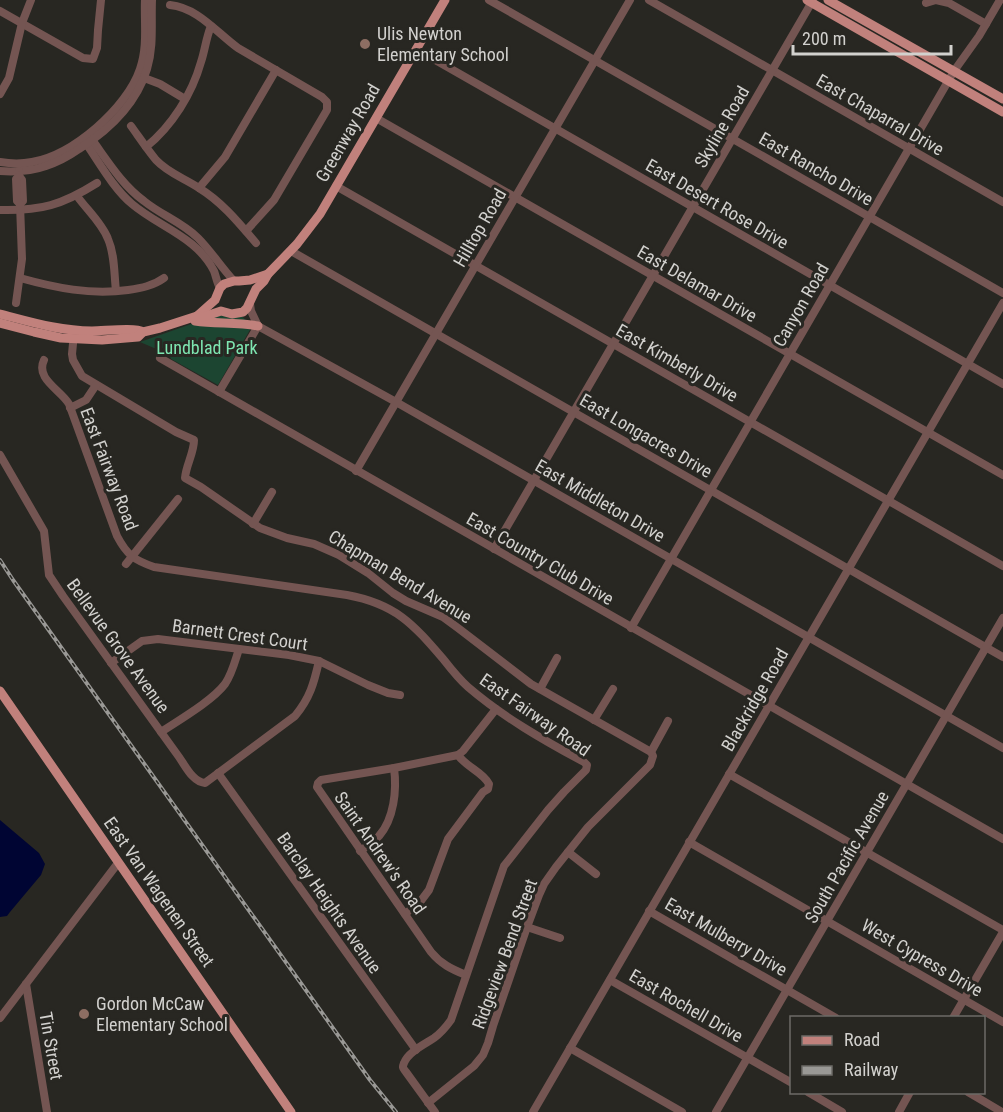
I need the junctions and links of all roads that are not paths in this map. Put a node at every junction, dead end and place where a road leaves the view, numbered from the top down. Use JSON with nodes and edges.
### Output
{"nodes":[{"id":1,"x":31,"y":0,"type":"edge"},
{"id":2,"x":102,"y":0,"type":"edge"},
{"id":3,"x":145,"y":0,"type":"edge"},
{"id":4,"x":152,"y":0,"type":"edge"},
{"id":5,"x":445,"y":0,"type":"edge"},
{"id":6,"x":489,"y":0,"type":"edge"},
{"id":7,"x":630,"y":0,"type":"edge"},
{"id":8,"x":649,"y":0,"type":"edge"},
{"id":9,"x":828,"y":0,"type":"edge"},
{"id":10,"x":1000,"y":0,"type":"edge"},
{"id":11,"x":811,"y":1,"type":"edge"},
{"id":12,"x":926,"y":3,"type":"dead end"},
{"id":13,"x":170,"y":5,"type":"dead end"},
{"id":14,"x":0,"y":11,"type":"edge"},
{"id":15,"x":22,"y":23,"type":"junction"},
{"id":16,"x":986,"y":24,"type":"junction"},
{"id":17,"x":872,"y":25,"type":"junction"},
{"id":18,"x":211,"y":26,"type":"junction"},
{"id":19,"x":416,"y":49,"type":"junction"},
{"id":20,"x":595,"y":60,"type":"junction"},
{"id":21,"x":276,"y":70,"type":"junction"},
{"id":22,"x":772,"y":70,"type":"junction"},
{"id":23,"x":954,"y":71,"type":"junction"},
{"id":24,"x":141,"y":76,"type":"junction"},
{"id":25,"x":948,"y":80,"type":"junction"},
{"id":26,"x":0,"y":94,"type":"edge"},
{"id":27,"x":185,"y":99,"type":"junction"},
{"id":28,"x":1003,"y":99,"type":"edge"},
{"id":29,"x":1003,"y":112,"type":"edge"},
{"id":30,"x":376,"y":118,"type":"junction"},
{"id":31,"x":131,"y":126,"type":"dead end"},
{"id":32,"x":555,"y":129,"type":"junction"},
{"id":33,"x":87,"y":139,"type":"junction"},
{"id":34,"x":733,"y":139,"type":"junction"},
{"id":35,"x":146,"y":147,"type":"junction"},
{"id":36,"x":909,"y":149,"type":"junction"},
{"id":37,"x":0,"y":162,"type":"edge"},
{"id":38,"x":19,"y":170,"type":"junction"},
{"id":39,"x":0,"y":171,"type":"edge"},
{"id":40,"x":97,"y":183,"type":"dead end"},
{"id":41,"x":336,"y":186,"type":"junction"},
{"id":42,"x":199,"y":188,"type":"junction"},
{"id":43,"x":76,"y":196,"type":"junction"},
{"id":44,"x":516,"y":197,"type":"junction"},
{"id":45,"x":1003,"y":202,"type":"edge"},
{"id":46,"x":20,"y":207,"type":"junction"},
{"id":47,"x":693,"y":207,"type":"junction"},
{"id":48,"x":0,"y":210,"type":"edge"},
{"id":49,"x":870,"y":217,"type":"junction"},
{"id":50,"x":246,"y":231,"type":"junction"},
{"id":51,"x":256,"y":243,"type":"dead end"},
{"id":52,"x":291,"y":251,"type":"junction"},
{"id":53,"x":476,"y":265,"type":"junction"},
{"id":54,"x":268,"y":274,"type":"junction"},
{"id":55,"x":653,"y":276,"type":"junction"},
{"id":56,"x":20,"y":278,"type":"junction"},
{"id":57,"x":164,"y":278,"type":"dead end"},
{"id":58,"x":237,"y":281,"type":"junction"},
{"id":59,"x":830,"y":285,"type":"junction"},
{"id":60,"x":116,"y":291,"type":"junction"},
{"id":61,"x":219,"y":291,"type":"junction"},
{"id":62,"x":1003,"y":293,"type":"edge"},
{"id":63,"x":250,"y":301,"type":"junction"},
{"id":64,"x":16,"y":303,"type":"dead end"},
{"id":65,"x":1003,"y":303,"type":"edge"},
{"id":66,"x":227,"y":312,"type":"junction"},
{"id":67,"x":0,"y":314,"type":"edge"},
{"id":68,"x":197,"y":316,"type":"junction"},
{"id":69,"x":187,"y":320,"type":"junction"},
{"id":70,"x":0,"y":322,"type":"edge"},
{"id":71,"x":258,"y":326,"type":"junction"},
{"id":72,"x":436,"y":334,"type":"junction"},
{"id":73,"x":74,"y":335,"type":"junction"},
{"id":74,"x":613,"y":344,"type":"junction"},
{"id":75,"x":790,"y":354,"type":"junction"},
{"id":76,"x":160,"y":358,"type":"dead end"},
{"id":77,"x":44,"y":360,"type":"dead end"},
{"id":78,"x":968,"y":364,"type":"junction"},
{"id":79,"x":1003,"y":384,"type":"edge"},
{"id":80,"x":96,"y":385,"type":"junction"},
{"id":81,"x":219,"y":392,"type":"junction"},
{"id":82,"x":396,"y":402,"type":"junction"},
{"id":83,"x":70,"y":408,"type":"junction"},
{"id":84,"x":573,"y":412,"type":"junction"},
{"id":85,"x":751,"y":422,"type":"junction"},
{"id":86,"x":928,"y":432,"type":"junction"},
{"id":87,"x":0,"y":455,"type":"edge"},
{"id":88,"x":356,"y":471,"type":"junction"},
{"id":89,"x":1003,"y":475,"type":"edge"},
{"id":90,"x":534,"y":480,"type":"junction"},
{"id":91,"x":711,"y":490,"type":"junction"},
{"id":92,"x":272,"y":492,"type":"dead end"},
{"id":93,"x":178,"y":499,"type":"dead end"},
{"id":94,"x":888,"y":501,"type":"junction"},
{"id":95,"x":253,"y":524,"type":"junction"},
{"id":96,"x":494,"y":549,"type":"junction"},
{"id":97,"x":132,"y":557,"type":"junction"},
{"id":98,"x":671,"y":559,"type":"junction"},
{"id":99,"x":126,"y":564,"type":"dead end"},
{"id":100,"x":1003,"y":566,"type":"edge"},
{"id":101,"x":848,"y":569,"type":"junction"},
{"id":102,"x":1003,"y":618,"type":"edge"},
{"id":103,"x":631,"y":628,"type":"junction"},
{"id":104,"x":809,"y":637,"type":"junction"},
{"id":105,"x":986,"y":647,"type":"junction"},
{"id":106,"x":239,"y":650,"type":"junction"},
{"id":107,"x":1003,"y":657,"type":"edge"},
{"id":108,"x":557,"y":658,"type":"dead end"},
{"id":109,"x":319,"y":661,"type":"junction"},
{"id":110,"x":111,"y":663,"type":"junction"},
{"id":111,"x":540,"y":689,"type":"junction"},
{"id":112,"x":613,"y":689,"type":"dead end"},
{"id":113,"x":0,"y":691,"type":"edge"},
{"id":114,"x":400,"y":695,"type":"dead end"},
{"id":115,"x":769,"y":706,"type":"junction"},
{"id":116,"x":496,"y":709,"type":"junction"},
{"id":117,"x":946,"y":716,"type":"junction"},
{"id":118,"x":594,"y":720,"type":"junction"},
{"id":119,"x":668,"y":721,"type":"dead end"},
{"id":120,"x":161,"y":732,"type":"junction"},
{"id":121,"x":1003,"y":748,"type":"edge"},
{"id":122,"x":652,"y":754,"type":"junction"},
{"id":123,"x":458,"y":756,"type":"junction"},
{"id":124,"x":394,"y":768,"type":"junction"},
{"id":125,"x":218,"y":773,"type":"junction"},
{"id":126,"x":729,"y":774,"type":"junction"},
{"id":127,"x":907,"y":784,"type":"junction"},
{"id":128,"x":1003,"y":839,"type":"edge"},
{"id":129,"x":689,"y":842,"type":"junction"},
{"id":130,"x":360,"y":851,"type":"junction"},
{"id":131,"x":568,"y":852,"type":"junction"},
{"id":132,"x":867,"y":853,"type":"junction"},
{"id":133,"x":118,"y":863,"type":"junction"},
{"id":134,"x":596,"y":874,"type":"dead end"},
{"id":135,"x":650,"y":911,"type":"junction"},
{"id":136,"x":405,"y":914,"type":"junction"},
{"id":137,"x":827,"y":921,"type":"junction"},
{"id":138,"x":527,"y":927,"type":"junction"},
{"id":139,"x":1003,"y":931,"type":"edge"},
{"id":140,"x":560,"y":938,"type":"dead end"},
{"id":141,"x":466,"y":975,"type":"junction"},
{"id":142,"x":610,"y":980,"type":"junction"},
{"id":143,"x":26,"y":984,"type":"junction"},
{"id":144,"x":787,"y":990,"type":"junction"},
{"id":145,"x":964,"y":999,"type":"junction"},
{"id":146,"x":834,"y":1016,"type":"edge"},
{"id":147,"x":955,"y":1016,"type":"edge"},
{"id":148,"x":0,"y":1018,"type":"edge"},
{"id":149,"x":1003,"y":1022,"type":"edge"},
{"id":150,"x":570,"y":1048,"type":"junction"},
{"id":151,"x":416,"y":1050,"type":"junction"},
{"id":152,"x":747,"y":1058,"type":"junction"},
{"id":153,"x":790,"y":1082,"type":"edge"},
{"id":154,"x":811,"y":1094,"type":"edge"},
{"id":155,"x":909,"y":1094,"type":"edge"},
{"id":156,"x":971,"y":1094,"type":"edge"},
{"id":157,"x":428,"y":1103,"type":"junction"},
{"id":158,"x":47,"y":1112,"type":"edge"},
{"id":159,"x":291,"y":1112,"type":"edge"},
{"id":160,"x":435,"y":1112,"type":"edge"},
{"id":161,"x":533,"y":1112,"type":"edge"},
{"id":162,"x":682,"y":1112,"type":"edge"},
{"id":163,"x":716,"y":1112,"type":"edge"},
{"id":164,"x":842,"y":1112,"type":"edge"},
{"id":165,"x":899,"y":1112,"type":"edge"},
{"id":166,"x":1002,"y":1112,"type":"edge"}],
"edges":[{"from":1,"to":15,"type":"street"},
{"from":2,"to":15,"type":"street"},
{"from":3,"to":24,"type":"street"},
{"from":4,"to":24,"type":"street"},
{"from":5,"to":19,"type":"main road","name":"Greenway Road"},
{"from":6,"to":20,"type":"street","name":"East Rancho Drive"},
{"from":7,"to":20,"type":"street","name":"Hilltop Road"},
{"from":8,"to":22,"type":"street","name":"East Chaparral Drive"},
{"from":9,"to":17,"type":"main road"},
{"from":10,"to":16,"type":"street","name":"Canyon Road"},
{"from":11,"to":17,"type":"main road"},
{"from":11,"to":22,"type":"street","name":"Skyline Road"},
{"from":11,"to":25,"type":"main road"},
{"from":12,"to":16,"type":"street"},
{"from":13,"to":18,"type":"street"},
{"from":14,"to":15,"type":"street"},
{"from":15,"to":26,"type":"street"},
{"from":16,"to":23,"type":"street","name":"Canyon Road"},
{"from":17,"to":23,"type":"main road"},
{"from":18,"to":21,"type":"street"},
{"from":18,"to":27,"type":"street"},
{"from":19,"to":30,"type":"main road","name":"Greenway Road"},
{"from":19,"to":32,"type":"street","name":"East Desert Rose Drive"},
{"from":20,"to":32,"type":"street","name":"Hilltop Road"},
{"from":20,"to":34,"type":"street","name":"East Rancho Drive"},
{"from":21,"to":42,"type":"street"},
{"from":21,"to":50,"type":"street"},
{"from":22,"to":34,"type":"street","name":"Skyline Road"},
{"from":22,"to":36,"type":"street","name":"East Chaparral Drive"},
{"from":23,"to":25,"type":"street","name":"Canyon Road"},
{"from":23,"to":28,"type":"main road"},
{"from":24,"to":27,"type":"street"},
{"from":24,"to":33,"type":"street"},
{"from":25,"to":29,"type":"main road"},
{"from":25,"to":36,"type":"street","name":"Canyon Road"},
{"from":27,"to":35,"type":"street"},
{"from":30,"to":41,"type":"main road","name":"Greenway Road"},
{"from":30,"to":44,"type":"street","name":"East Delamar Drive"},
{"from":31,"to":35,"type":"street"},
{"from":32,"to":44,"type":"street","name":"Hilltop Road"},
{"from":32,"to":47,"type":"street","name":"East Desert Rose Drive"},
{"from":33,"to":38,"type":"street"},
{"from":33,"to":58,"type":"street"},
{"from":33,"to":61,"type":"street"},
{"from":34,"to":47,"type":"street","name":"Skyline Road"},
{"from":34,"to":49,"type":"street","name":"East Rancho Drive"},
{"from":35,"to":42,"type":"street"},
{"from":36,"to":45,"type":"street","name":"East Chaparral Drive"},
{"from":36,"to":49,"type":"street","name":"Canyon Road"},
{"from":37,"to":38,"type":"street"},
{"from":38,"to":39,"type":"street"},
{"from":38,"to":46,"type":"street"},
{"from":40,"to":43,"type":"street"},
{"from":41,"to":52,"type":"main road","name":"Greenway Road"},
{"from":41,"to":53,"type":"street","name":"East Kimberly Drive"},
{"from":42,"to":50,"type":"street"},
{"from":43,"to":46,"type":"street"},
{"from":43,"to":60,"type":"street"},
{"from":44,"to":53,"type":"street","name":"Hilltop Road"},
{"from":44,"to":55,"type":"street","name":"East Delamar Drive"},
{"from":46,"to":48,"type":"street"},
{"from":46,"to":56,"type":"street"},
{"from":47,"to":55,"type":"street","name":"Skyline Road"},
{"from":47,"to":59,"type":"street","name":"East Desert Rose Drive"},
{"from":49,"to":59,"type":"street","name":"Canyon Road"},
{"from":49,"to":62,"type":"street","name":"East Rancho Drive"},
{"from":50,"to":51,"type":"street"},
{"from":52,"to":54,"type":"main road","name":"Greenway Road"},
{"from":52,"to":72,"type":"street","name":"East Longacres Drive"},
{"from":53,"to":72,"type":"street","name":"Hilltop Road"},
{"from":53,"to":74,"type":"street","name":"East Kimberly Drive"},
{"from":54,"to":58,"type":"main road","name":"Greenway Road"},
{"from":54,"to":63,"type":"main road","name":"Greenway Road"},
{"from":55,"to":74,"type":"street","name":"Skyline Road"},
{"from":55,"to":75,"type":"street","name":"East Delamar Drive"},
{"from":56,"to":60,"type":"street"},
{"from":56,"to":64,"type":"street"},
{"from":57,"to":60,"type":"street"},
{"from":58,"to":61,"type":"main road"},
{"from":58,"to":63,"type":"main road"},
{"from":59,"to":75,"type":"street","name":"Canyon Road"},
{"from":59,"to":78,"type":"street","name":"East Desert Rose Drive"},
{"from":61,"to":66,"type":"main road"},
{"from":61,"to":68,"type":"main road"},
{"from":63,"to":66,"type":"main road"},
{"from":63,"to":71,"type":"street"},
{"from":65,"to":78,"type":"street","name":"Blackridge Road"},
{"from":66,"to":68,"type":"main road"},
{"from":67,"to":73,"type":"main road"},
{"from":68,"to":69,"type":"main road"},
{"from":69,"to":71,"type":"main road"},
{"from":69,"to":73,"type":"main road"},
{"from":70,"to":73,"type":"main road"},
{"from":71,"to":81,"type":"street"},
{"from":71,"to":82,"type":"street","name":"East Middleton Drive"},
{"from":72,"to":82,"type":"street","name":"Hilltop Road"},
{"from":72,"to":84,"type":"street","name":"East Longacres Drive"},
{"from":73,"to":80,"type":"street","name":"Chapman Bend Avenue"},
{"from":74,"to":84,"type":"street","name":"Skyline Road"},
{"from":74,"to":85,"type":"street","name":"East Kimberly Drive"},
{"from":75,"to":85,"type":"street","name":"Canyon Road"},
{"from":75,"to":86,"type":"street","name":"East Delamar Drive"},
{"from":76,"to":81,"type":"street","name":"East Country Club Drive"},
{"from":77,"to":83,"type":"street","name":"East Fairway Road"},
{"from":78,"to":79,"type":"street","name":"East Desert Rose Drive"},
{"from":78,"to":86,"type":"street","name":"Blackridge Road"},
{"from":80,"to":83,"type":"street"},
{"from":80,"to":95,"type":"street","name":"Chapman Bend Avenue"},
{"from":81,"to":88,"type":"street","name":"East Country Club Drive"},
{"from":82,"to":88,"type":"street","name":"Hilltop Road"},
{"from":82,"to":90,"type":"street","name":"East Middleton Drive"},
{"from":83,"to":97,"type":"street","name":"East Fairway Road"},
{"from":84,"to":90,"type":"street","name":"Skyline Road"},
{"from":84,"to":91,"type":"street","name":"East Longacres Drive"},
{"from":85,"to":91,"type":"street","name":"Canyon Road"},
{"from":85,"to":94,"type":"street","name":"East Kimberly Drive"},
{"from":86,"to":89,"type":"street","name":"East Delamar Drive"},
{"from":86,"to":94,"type":"street","name":"Blackridge Road"},
{"from":87,"to":110,"type":"street","name":"Bellevue Grove Avenue"},
{"from":88,"to":96,"type":"street","name":"East Country Club Drive"},
{"from":90,"to":96,"type":"street","name":"Skyline Road"},
{"from":90,"to":98,"type":"street","name":"East Middleton Drive"},
{"from":91,"to":98,"type":"street","name":"Canyon Road"},
{"from":91,"to":101,"type":"street","name":"East Longacres Drive"},
{"from":92,"to":95,"type":"street"},
{"from":93,"to":97,"type":"street"},
{"from":94,"to":100,"type":"street","name":"East Kimberly Drive"},
{"from":94,"to":101,"type":"street","name":"Blackridge Road"},
{"from":95,"to":111,"type":"street","name":"Chapman Bend Avenue"},
{"from":96,"to":103,"type":"street","name":"East Country Club Drive"},
{"from":97,"to":99,"type":"street"},
{"from":97,"to":116,"type":"street","name":"East Fairway Road"},
{"from":98,"to":103,"type":"street","name":"Canyon Road"},
{"from":98,"to":104,"type":"street","name":"East Middleton Drive"},
{"from":101,"to":104,"type":"street","name":"Blackridge Road"},
{"from":101,"to":105,"type":"street","name":"East Longacres Drive"},
{"from":102,"to":105,"type":"street","name":"South Pacific Avenue"},
{"from":103,"to":115,"type":"street","name":"East Country Club Drive"},
{"from":104,"to":115,"type":"street","name":"Blackridge Road"},
{"from":104,"to":117,"type":"street","name":"East Middleton Drive"},
{"from":105,"to":107,"type":"street","name":"East Longacres Drive"},
{"from":105,"to":117,"type":"street","name":"South Pacific Avenue"},
{"from":106,"to":109,"type":"street","name":"Barnett Crest Court"},
{"from":106,"to":110,"type":"street","name":"Barnett Crest Court"},
{"from":106,"to":120,"type":"street"},
{"from":108,"to":111,"type":"street"},
{"from":109,"to":114,"type":"street","name":"Barnett Crest Court"},
{"from":109,"to":125,"type":"street"},
{"from":110,"to":120,"type":"street","name":"Bellevue Grove Avenue"},
{"from":111,"to":118,"type":"street","name":"Chapman Bend Avenue"},
{"from":112,"to":118,"type":"street"},
{"from":113,"to":133,"type":"main road","name":"East Van Wagenen Street"},
{"from":115,"to":126,"type":"street","name":"Blackridge Road"},
{"from":115,"to":127,"type":"street","name":"East Country Club Drive"},
{"from":116,"to":123,"type":"street"},
{"from":116,"to":141,"type":"street","name":"East Fairway Road"},
{"from":117,"to":121,"type":"street","name":"East Middleton Drive"},
{"from":117,"to":127,"type":"street","name":"South Pacific Avenue"},
{"from":118,"to":122,"type":"street","name":"Chapman Bend Avenue"},
{"from":119,"to":122,"type":"street","name":"Ridgeview Bend Street"},
{"from":120,"to":125,"type":"street","name":"Bellevue Grove Avenue"},
{"from":122,"to":131,"type":"street","name":"Ridgeview Bend Street"},
{"from":123,"to":124,"type":"street","name":"Saint Andrew's Road"},
{"from":123,"to":136,"type":"street"},
{"from":124,"to":130,"type":"street"},
{"from":124,"to":130,"type":"street","name":"Saint Andrew's Road"},
{"from":125,"to":151,"type":"street","name":"Barclay Heights Avenue"},
{"from":126,"to":129,"type":"street","name":"Blackridge Road"},
{"from":126,"to":132,"type":"street"},
{"from":127,"to":128,"type":"street","name":"East Country Club Drive"},
{"from":127,"to":132,"type":"street","name":"South Pacific Avenue"},
{"from":129,"to":135,"type":"street","name":"Blackridge Road"},
{"from":129,"to":137,"type":"street","name":"West Cypress Drive"},
{"from":130,"to":136,"type":"street","name":"Saint Andrew's Road"},
{"from":131,"to":134,"type":"street"},
{"from":131,"to":138,"type":"street","name":"Ridgeview Bend Street"},
{"from":132,"to":137,"type":"street","name":"South Pacific Avenue"},
{"from":132,"to":139,"type":"street"},
{"from":133,"to":143,"type":"street"},
{"from":133,"to":159,"type":"main road","name":"East Van Wagenen Street"},
{"from":135,"to":142,"type":"street","name":"Blackridge Road"},
{"from":135,"to":144,"type":"street","name":"East Mulberry Drive"},
{"from":136,"to":141,"type":"street","name":"Saint Andrew's Road"},
{"from":137,"to":144,"type":"street","name":"South Pacific Avenue"},
{"from":137,"to":145,"type":"street","name":"West Cypress Drive"},
{"from":138,"to":140,"type":"street"},
{"from":138,"to":157,"type":"street","name":"Ridgeview Bend Street"},
{"from":139,"to":145,"type":"street"},
{"from":141,"to":151,"type":"street","name":"East Fairway Road"},
{"from":142,"to":150,"type":"street","name":"Blackridge Road"},
{"from":142,"to":152,"type":"street","name":"East Rochell Drive"},
{"from":143,"to":148,"type":"street"},
{"from":143,"to":158,"type":"street","name":"Tin Street"},
{"from":144,"to":146,"type":"street","name":"East Mulberry Drive"},
{"from":144,"to":152,"type":"street","name":"South Pacific Avenue"},
{"from":145,"to":147,"type":"street"},
{"from":145,"to":149,"type":"street","name":"West Cypress Drive"},
{"from":150,"to":161,"type":"street","name":"Blackridge Road"},
{"from":150,"to":162,"type":"street"},
{"from":151,"to":157,"type":"street"},
{"from":152,"to":153,"type":"street","name":"East Rochell Drive"},
{"from":152,"to":163,"type":"street","name":"South Pacific Avenue"},
{"from":154,"to":164,"type":"street"},
{"from":155,"to":165,"type":"street"},
{"from":156,"to":166,"type":"street"},
{"from":157,"to":160,"type":"street"}]}
